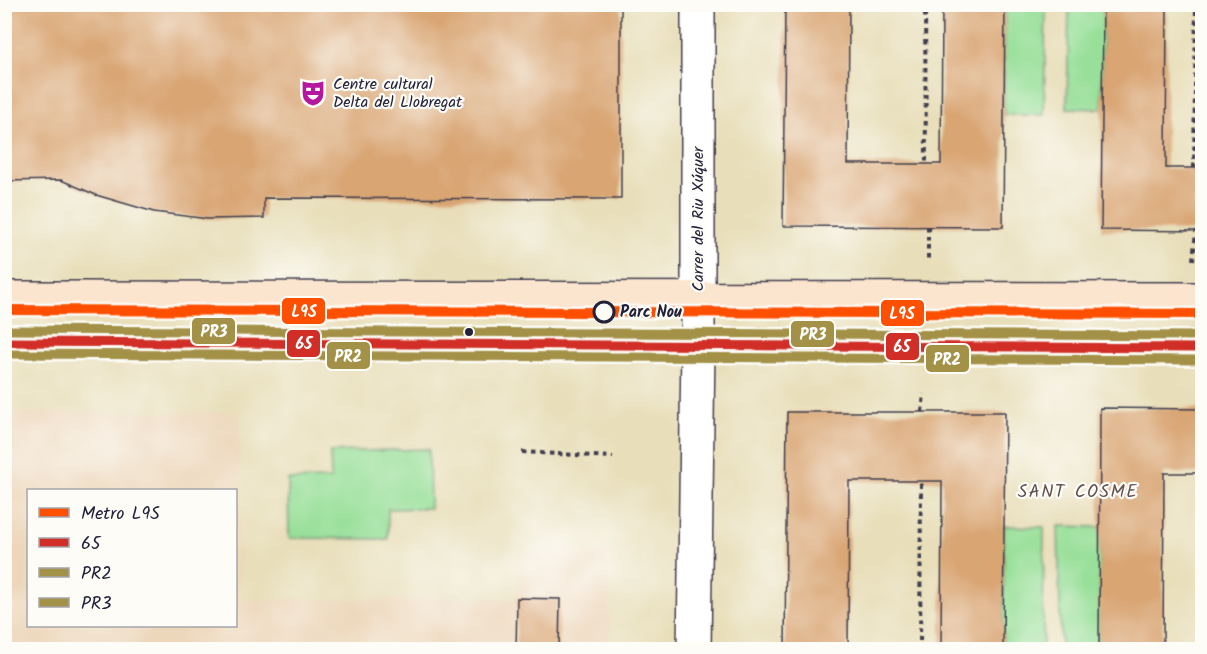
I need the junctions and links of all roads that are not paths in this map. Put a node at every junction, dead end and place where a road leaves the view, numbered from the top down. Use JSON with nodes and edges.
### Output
{"nodes":[{"id":1,"x":698,"y":4,"type":"edge"},
{"id":2,"x":4,"y":298,"type":"edge"},
{"id":3,"x":698,"y":298,"type":"junction"},
{"id":4,"x":1203,"y":300,"type":"edge"},
{"id":5,"x":4,"y":342,"type":"edge"},
{"id":6,"x":698,"y":345,"type":"junction"},
{"id":7,"x":1203,"y":348,"type":"edge"},
{"id":8,"x":693,"y":650,"type":"edge"}],
"edges":[{"from":1,"to":3,"type":"street","name":"Carrer del Riu Xúquer"},
{"from":2,"to":3,"type":"street"},
{"from":3,"to":4,"type":"street"},
{"from":3,"to":6,"type":"street","name":"Carrer del Riu Xúquer"},
{"from":5,"to":6,"type":"street"},
{"from":6,"to":7,"type":"street"},
{"from":6,"to":8,"type":"street","name":"Carrer del Riu Xúquer"}]}
